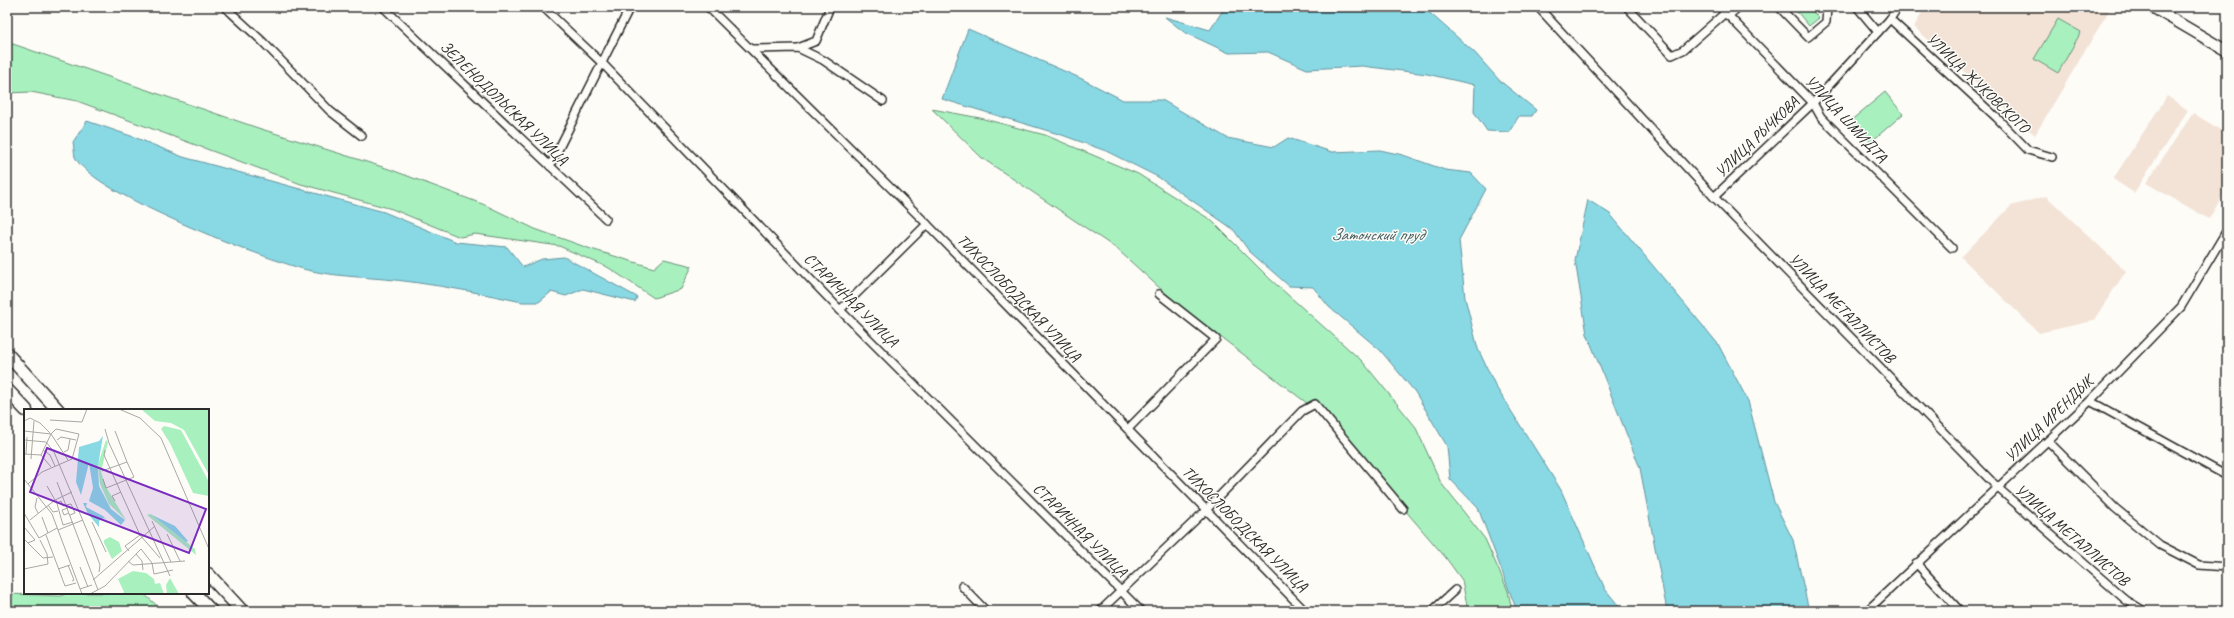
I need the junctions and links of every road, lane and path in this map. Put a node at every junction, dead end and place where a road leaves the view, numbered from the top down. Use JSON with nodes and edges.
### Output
{"nodes":[{"id":1,"x":225,"y":7,"type":"edge"},
{"id":2,"x":383,"y":7,"type":"edge"},
{"id":3,"x":543,"y":7,"type":"edge"},
{"id":4,"x":630,"y":7,"type":"edge"},
{"id":5,"x":708,"y":7,"type":"edge"},
{"id":6,"x":830,"y":7,"type":"edge"},
{"id":7,"x":1538,"y":7,"type":"edge"},
{"id":8,"x":1627,"y":7,"type":"edge"},
{"id":9,"x":1720,"y":7,"type":"edge"},
{"id":10,"x":1739,"y":7,"type":"edge"},
{"id":11,"x":1779,"y":7,"type":"edge"},
{"id":12,"x":1827,"y":7,"type":"edge"},
{"id":13,"x":1857,"y":7,"type":"edge"},
{"id":14,"x":1898,"y":7,"type":"edge"},
{"id":15,"x":2152,"y":7,"type":"edge"},
{"id":16,"x":1727,"y":14,"type":"junction"},
{"id":17,"x":1890,"y":19,"type":"junction"},
{"id":18,"x":1878,"y":32,"type":"junction"},
{"id":19,"x":798,"y":48,"type":"junction"},
{"id":20,"x":752,"y":49,"type":"junction"},
{"id":21,"x":2227,"y":51,"type":"edge"},
{"id":22,"x":603,"y":64,"type":"junction"},
{"id":23,"x":883,"y":101,"type":"dead end"},
{"id":24,"x":1813,"y":103,"type":"junction"},
{"id":25,"x":362,"y":136,"type":"dead end"},
{"id":26,"x":2052,"y":157,"type":"dead end"},
{"id":27,"x":550,"y":166,"type":"junction"},
{"id":28,"x":1714,"y":197,"type":"junction"},
{"id":29,"x":606,"y":219,"type":"dead end"},
{"id":30,"x":927,"y":224,"type":"junction"},
{"id":31,"x":2227,"y":230,"type":"edge"},
{"id":32,"x":1952,"y":248,"type":"dead end"},
{"id":33,"x":1159,"y":294,"type":"dead end"},
{"id":34,"x":840,"y":310,"type":"junction"},
{"id":35,"x":7,"y":354,"type":"edge"},
{"id":36,"x":7,"y":390,"type":"edge"},
{"id":37,"x":2090,"y":401,"type":"junction"},
{"id":38,"x":25,"y":409,"type":"edge"},
{"id":39,"x":57,"y":409,"type":"edge"},
{"id":40,"x":1128,"y":429,"type":"junction"},
{"id":41,"x":2048,"y":441,"type":"junction"},
{"id":42,"x":2227,"y":476,"type":"edge"},
{"id":43,"x":1998,"y":488,"type":"junction"},
{"id":44,"x":1403,"y":508,"type":"dead end"},
{"id":45,"x":1205,"y":510,"type":"junction"},
{"id":46,"x":1916,"y":563,"type":"junction"},
{"id":47,"x":2227,"y":567,"type":"edge"},
{"id":48,"x":209,"y":575,"type":"edge"},
{"id":49,"x":962,"y":586,"type":"dead end"},
{"id":50,"x":1455,"y":590,"type":"dead end"},
{"id":51,"x":1121,"y":591,"type":"junction"},
{"id":52,"x":195,"y":594,"type":"edge"},
{"id":53,"x":211,"y":611,"type":"edge"},
{"id":54,"x":242,"y":611,"type":"edge"},
{"id":55,"x":986,"y":611,"type":"edge"},
{"id":56,"x":1100,"y":611,"type":"edge"},
{"id":57,"x":1141,"y":611,"type":"edge"},
{"id":58,"x":1306,"y":611,"type":"edge"},
{"id":59,"x":1432,"y":611,"type":"edge"},
{"id":60,"x":1871,"y":611,"type":"edge"},
{"id":61,"x":1960,"y":611,"type":"edge"},
{"id":62,"x":2144,"y":611,"type":"edge"}],
"edges":[{"from":1,"to":25,"type":"street"},
{"from":2,"to":27,"type":"street","name":"ЗЕЛЕНОДОЛЬСКАЯ УЛИЦА"},
{"from":3,"to":22,"type":"street","name":"СТАРИЧНАЯ УЛИЦА"},
{"from":4,"to":22,"type":"street"},
{"from":5,"to":20,"type":"street","name":"ТИХОСЛОБОДСКАЯ УЛИЦА"},
{"from":6,"to":19,"type":"street"},
{"from":7,"to":28,"type":"street","name":"УЛИЦА МЕТАЛЛИСТОВ"},
{"from":8,"to":16,"type":"street"},
{"from":9,"to":16,"type":"street","name":"УЛИЦА ШМИДТА"},
{"from":10,"to":16,"type":"street"},
{"from":11,"to":12,"type":"street"},
{"from":13,"to":18,"type":"street"},
{"from":14,"to":17,"type":"street","name":"УЛИЦА РЫЧКОВА"},
{"from":15,"to":21,"type":"main road"},
{"from":16,"to":24,"type":"street","name":"УЛИЦА ШМИДТА"},
{"from":17,"to":18,"type":"street","name":"УЛИЦА РЫЧКОВА"},
{"from":17,"to":26,"type":"street","name":"УЛИЦА ЖУКОВСКОГО"},
{"from":18,"to":24,"type":"street","name":"УЛИЦА РЫЧКОВА"},
{"from":19,"to":20,"type":"street"},
{"from":19,"to":23,"type":"street"},
{"from":20,"to":30,"type":"street","name":"ТИХОСЛОБОДСКАЯ УЛИЦА"},
{"from":22,"to":27,"type":"street"},
{"from":22,"to":34,"type":"street","name":"СТАРИЧНАЯ УЛИЦА"},
{"from":24,"to":28,"type":"street","name":"УЛИЦА РЫЧКОВА"},
{"from":24,"to":32,"type":"street","name":"УЛИЦА ШМИДТА"},
{"from":27,"to":29,"type":"street","name":"ЗЕЛЕНОДОЛЬСКАЯ УЛИЦА"},
{"from":28,"to":43,"type":"street","name":"УЛИЦА МЕТАЛЛИСТОВ"},
{"from":30,"to":34,"type":"street"},
{"from":30,"to":40,"type":"street","name":"ТИХОСЛОБОДСКАЯ УЛИЦА"},
{"from":31,"to":37,"type":"street","name":"УЛИЦА ИРЕНДЫК"},
{"from":33,"to":40,"type":"street"},
{"from":34,"to":51,"type":"street","name":"СТАРИЧНАЯ УЛИЦА"},
{"from":35,"to":39,"type":"main road"},
{"from":36,"to":38,"type":"main road"},
{"from":37,"to":41,"type":"street","name":"УЛИЦА ИРЕНДЫК"},
{"from":37,"to":42,"type":"street"},
{"from":40,"to":45,"type":"street","name":"ТИХОСЛОБОДСКАЯ УЛИЦА"},
{"from":41,"to":43,"type":"street","name":"УЛИЦА ИРЕНДЫК"},
{"from":41,"to":47,"type":"street"},
{"from":43,"to":46,"type":"street","name":"УЛИЦА ИРЕНДЫК"},
{"from":43,"to":62,"type":"street","name":"УЛИЦА МЕТАЛЛИСТОВ"},
{"from":44,"to":45,"type":"street"},
{"from":45,"to":51,"type":"street"},
{"from":45,"to":58,"type":"street","name":"ТИХОСЛОБОДСКАЯ УЛИЦА"},
{"from":46,"to":60,"type":"street","name":"УЛИЦА ИРЕНДЫК"},
{"from":46,"to":61,"type":"street"},
{"from":48,"to":54,"type":"main road"},
{"from":49,"to":55,"type":"street"},
{"from":50,"to":59,"type":"street"},
{"from":51,"to":56,"type":"street"},
{"from":51,"to":57,"type":"street","name":"СТАРИЧНАЯ УЛИЦА"},
{"from":52,"to":53,"type":"main road"}]}
